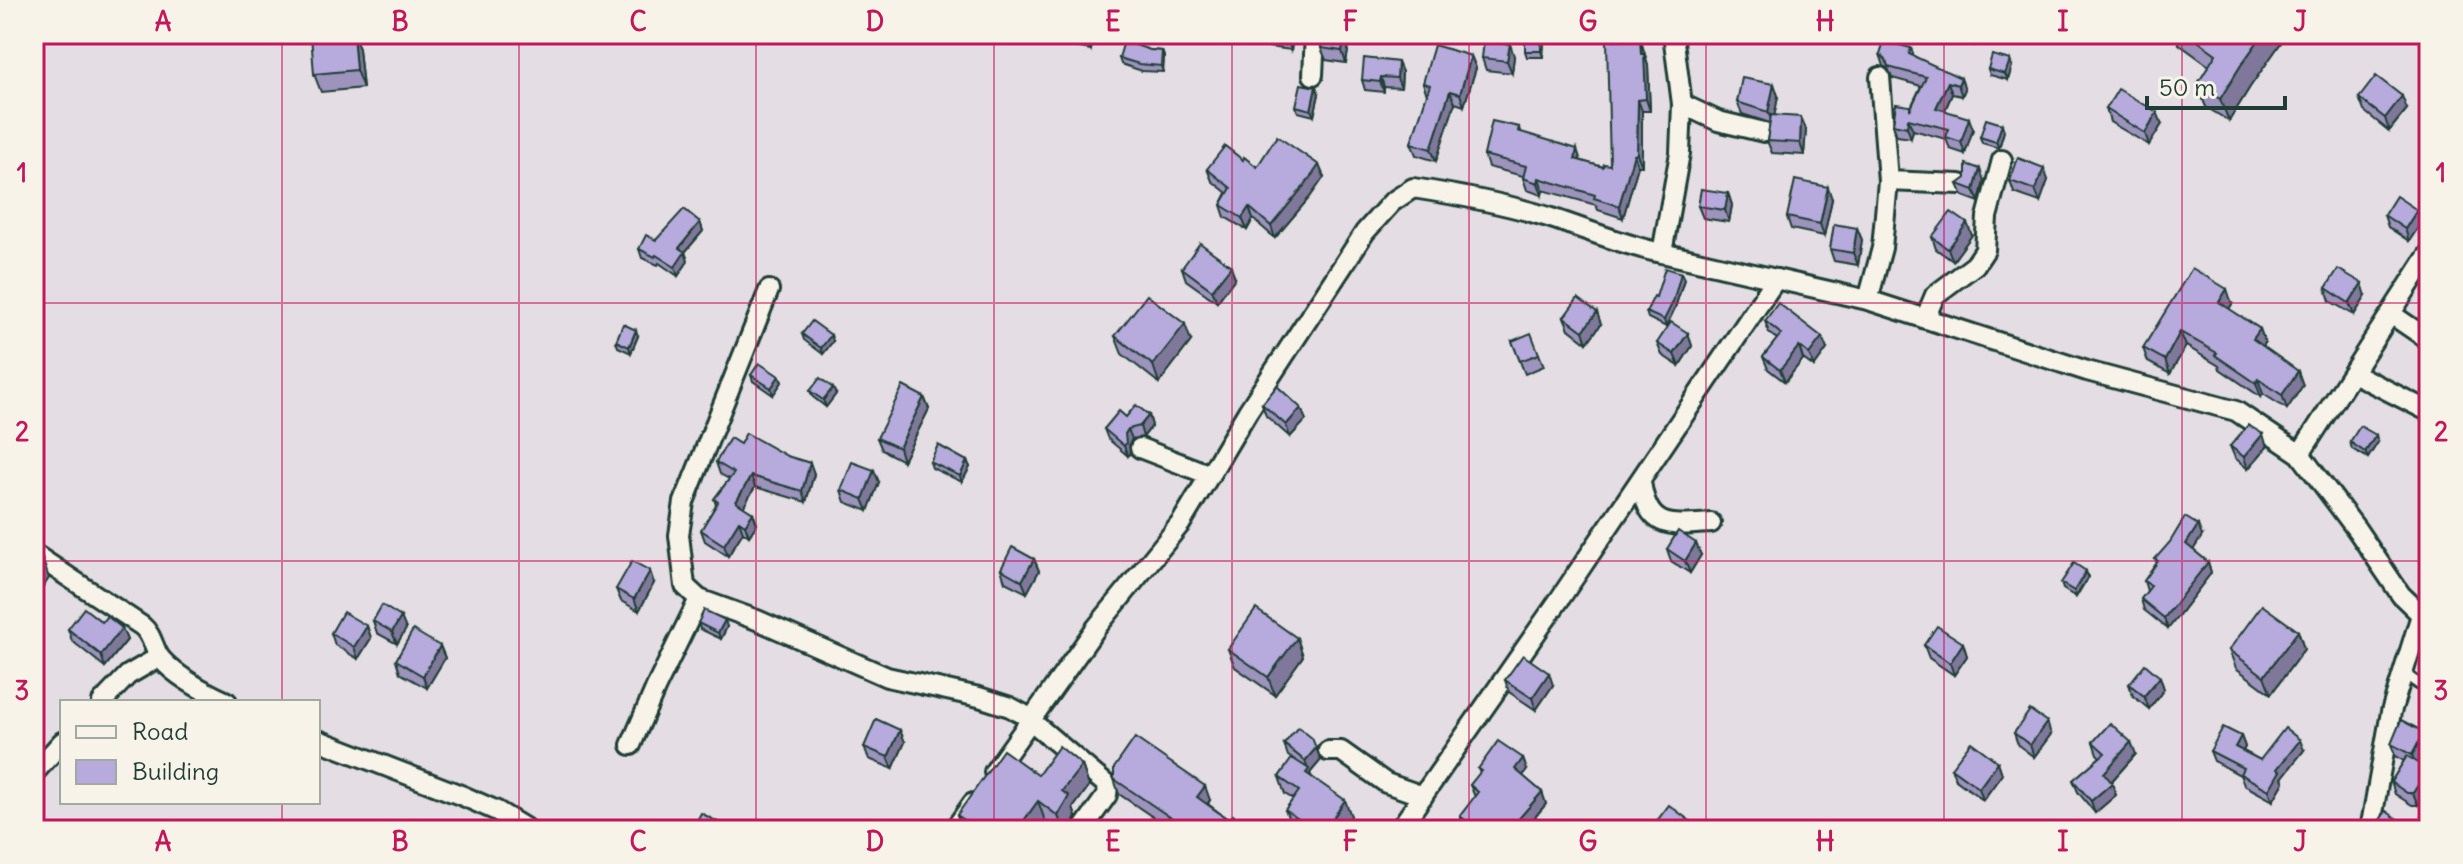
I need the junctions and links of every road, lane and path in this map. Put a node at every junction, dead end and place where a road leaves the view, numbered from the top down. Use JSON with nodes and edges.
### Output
{"nodes":[{"id":1,"x":1315,"y":34,"type":"edge"},
{"id":2,"x":1673,"y":34,"type":"edge"},
{"id":3,"x":1313,"y":75,"type":"dead end"},
{"id":4,"x":1880,"y":77,"type":"dead end"},
{"id":5,"x":1682,"y":104,"type":"junction"},
{"id":6,"x":1764,"y":132,"type":"dead end"},
{"id":7,"x":2002,"y":160,"type":"dead end"},
{"id":8,"x":1888,"y":181,"type":"junction"},
{"id":9,"x":1960,"y":184,"type":"edge"},
{"id":10,"x":1662,"y":253,"type":"junction"},
{"id":11,"x":2429,"y":254,"type":"edge"},
{"id":12,"x":1776,"y":279,"type":"junction"},
{"id":13,"x":769,"y":290,"type":"dead end"},
{"id":14,"x":1868,"y":300,"type":"junction"},
{"id":15,"x":2391,"y":314,"type":"junction"},
{"id":16,"x":1925,"y":319,"type":"junction"},
{"id":17,"x":2429,"y":340,"type":"edge"},
{"id":18,"x":2353,"y":373,"type":"junction"},
{"id":19,"x":2426,"y":410,"type":"dead end"},
{"id":20,"x":1140,"y":448,"type":"dead end"},
{"id":21,"x":2300,"y":454,"type":"junction"},
{"id":22,"x":1210,"y":475,"type":"junction"},
{"id":23,"x":1641,"y":481,"type":"junction"},
{"id":24,"x":1711,"y":523,"type":"dead end"},
{"id":25,"x":34,"y":554,"type":"edge"},
{"id":26,"x":699,"y":599,"type":"junction"},
{"id":27,"x":2425,"y":618,"type":"edge"},
{"id":28,"x":159,"y":657,"type":"junction"},
{"id":29,"x":2403,"y":673,"type":"junction"},
{"id":30,"x":2429,"y":691,"type":"edge"},
{"id":31,"x":104,"y":700,"type":"edge"},
{"id":32,"x":223,"y":700,"type":"edge"},
{"id":33,"x":1030,"y":722,"type":"junction"},
{"id":34,"x":320,"y":741,"type":"edge"},
{"id":35,"x":60,"y":744,"type":"edge"},
{"id":36,"x":631,"y":745,"type":"dead end"},
{"id":37,"x":1328,"y":751,"type":"dead end"},
{"id":38,"x":34,"y":773,"type":"edge"},
{"id":39,"x":1423,"y":796,"type":"junction"},
{"id":40,"x":1407,"y":825,"type":"edge"},
{"id":41,"x":528,"y":830,"type":"edge"},
{"id":42,"x":954,"y":830,"type":"edge"},
{"id":43,"x":1082,"y":830,"type":"edge"},
{"id":44,"x":2370,"y":830,"type":"edge"}],
"edges":[{"from":1,"to":3,"type":"street"},
{"from":2,"to":5,"type":"street"},
{"from":4,"to":8,"type":"street"},
{"from":5,"to":6,"type":"street"},
{"from":5,"to":10,"type":"street"},
{"from":7,"to":16,"type":"street"},
{"from":8,"to":9,"type":"street"},
{"from":8,"to":14,"type":"street"},
{"from":10,"to":12,"type":"street"},
{"from":10,"to":22,"type":"street"},
{"from":11,"to":15,"type":"street"},
{"from":12,"to":14,"type":"street"},
{"from":12,"to":23,"type":"street"},
{"from":13,"to":26,"type":"street"},
{"from":14,"to":16,"type":"street"},
{"from":15,"to":17,"type":"street"},
{"from":15,"to":18,"type":"street"},
{"from":16,"to":21,"type":"street"},
{"from":18,"to":19,"type":"street"},
{"from":18,"to":21,"type":"street"},
{"from":20,"to":22,"type":"street"},
{"from":21,"to":27,"type":"street"},
{"from":22,"to":33,"type":"street"},
{"from":23,"to":24,"type":"street"},
{"from":23,"to":39,"type":"street"},
{"from":25,"to":28,"type":"street"},
{"from":26,"to":33,"type":"street"},
{"from":26,"to":36,"type":"street"},
{"from":27,"to":29,"type":"street"},
{"from":28,"to":31,"type":"street"},
{"from":28,"to":32,"type":"street"},
{"from":29,"to":30,"type":"lane"},
{"from":29,"to":44,"type":"street"},
{"from":33,"to":42,"type":"street"},
{"from":33,"to":43,"type":"street"},
{"from":34,"to":41,"type":"street"},
{"from":35,"to":38,"type":"street"},
{"from":37,"to":39,"type":"street"},
{"from":39,"to":40,"type":"street"}]}
